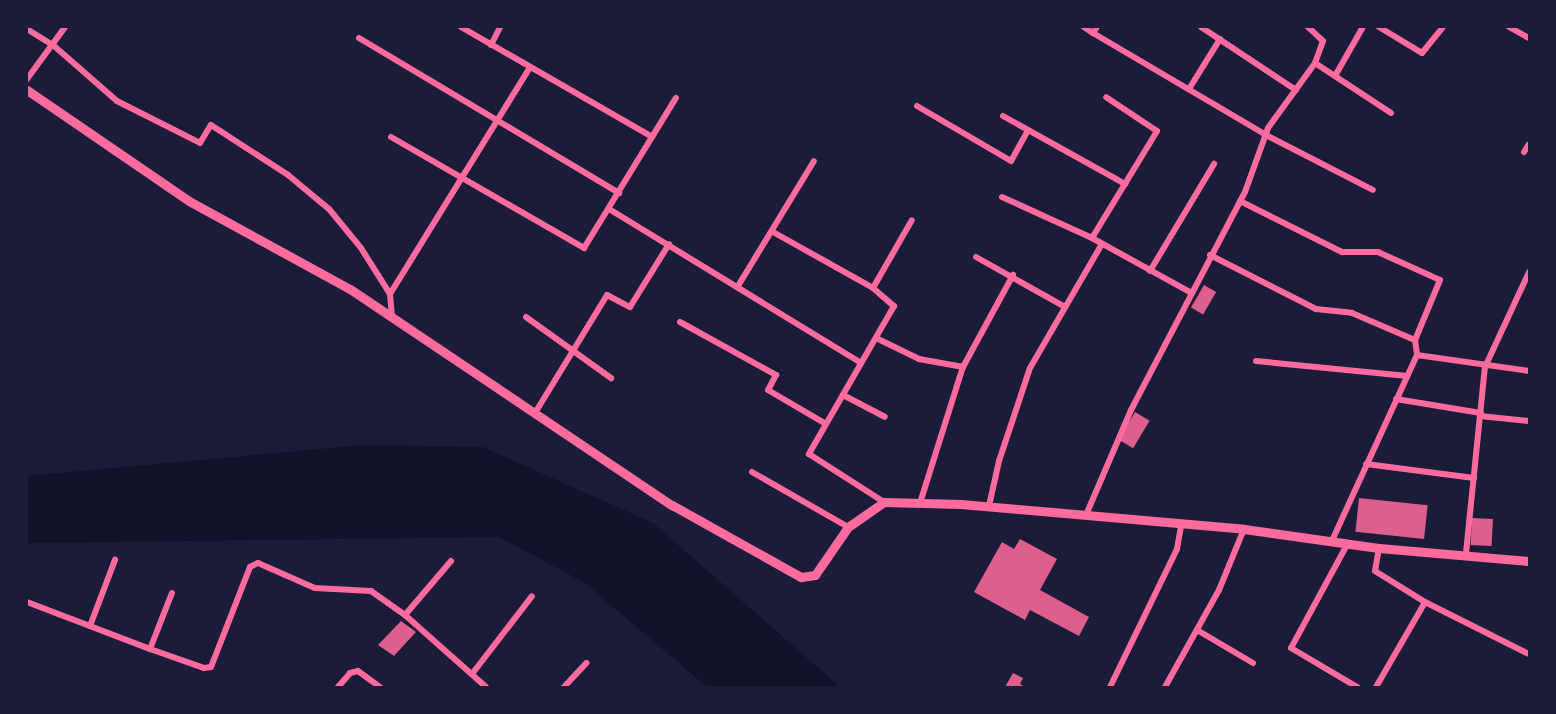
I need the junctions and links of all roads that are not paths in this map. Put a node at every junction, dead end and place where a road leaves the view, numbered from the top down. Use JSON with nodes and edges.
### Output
{"nodes":[{"id":1,"x":65,"y":27,"type":"edge"},
{"id":2,"x":461,"y":27,"type":"edge"},
{"id":3,"x":500,"y":27,"type":"edge"},
{"id":4,"x":1084,"y":27,"type":"edge"},
{"id":5,"x":1201,"y":27,"type":"edge"},
{"id":6,"x":1308,"y":27,"type":"edge"},
{"id":7,"x":1363,"y":27,"type":"edge"},
{"id":8,"x":1379,"y":27,"type":"edge"},
{"id":9,"x":1443,"y":27,"type":"edge"},
{"id":10,"x":1509,"y":27,"type":"edge"},
{"id":11,"x":27,"y":29,"type":"edge"},
{"id":12,"x":1095,"y":30,"type":"edge"},
{"id":13,"x":359,"y":38,"type":"dead end"},
{"id":14,"x":1220,"y":39,"type":"junction"},
{"id":15,"x":1529,"y":39,"type":"edge"},
{"id":16,"x":53,"y":45,"type":"junction"},
{"id":17,"x":491,"y":45,"type":"junction"},
{"id":18,"x":1315,"y":63,"type":"junction"},
{"id":19,"x":528,"y":69,"type":"junction"},
{"id":20,"x":1335,"y":76,"type":"junction"},
{"id":21,"x":27,"y":79,"type":"edge"},
{"id":22,"x":1189,"y":89,"type":"junction"},
{"id":23,"x":27,"y":90,"type":"edge"},
{"id":24,"x":1296,"y":90,"type":"junction"},
{"id":25,"x":1106,"y":97,"type":"dead end"},
{"id":26,"x":676,"y":98,"type":"dead end"},
{"id":27,"x":916,"y":106,"type":"dead end"},
{"id":28,"x":1391,"y":112,"type":"dead end"},
{"id":29,"x":1003,"y":116,"type":"dead end"},
{"id":30,"x":497,"y":121,"type":"junction"},
{"id":31,"x":1028,"y":130,"type":"junction"},
{"id":32,"x":1266,"y":135,"type":"junction"},
{"id":33,"x":391,"y":137,"type":"dead end"},
{"id":34,"x":652,"y":137,"type":"junction"},
{"id":35,"x":1529,"y":144,"type":"edge"},
{"id":36,"x":1524,"y":152,"type":"dead end"},
{"id":37,"x":814,"y":161,"type":"dead end"},
{"id":38,"x":1214,"y":164,"type":"dead end"},
{"id":39,"x":463,"y":179,"type":"junction"},
{"id":40,"x":1125,"y":184,"type":"junction"},
{"id":41,"x":1372,"y":190,"type":"dead end"},
{"id":42,"x":619,"y":193,"type":"junction"},
{"id":43,"x":1002,"y":197,"type":"dead end"},
{"id":44,"x":1240,"y":201,"type":"junction"},
{"id":45,"x":609,"y":209,"type":"junction"},
{"id":46,"x":912,"y":220,"type":"dead end"},
{"id":47,"x":773,"y":232,"type":"junction"},
{"id":48,"x":1092,"y":238,"type":"junction"},
{"id":49,"x":669,"y":244,"type":"junction"},
{"id":50,"x":1102,"y":244,"type":"junction"},
{"id":51,"x":1210,"y":255,"type":"junction"},
{"id":52,"x":976,"y":257,"type":"dead end"},
{"id":53,"x":1150,"y":271,"type":"junction"},
{"id":54,"x":1529,"y":272,"type":"edge"},
{"id":55,"x":1013,"y":275,"type":"junction"},
{"id":56,"x":738,"y":286,"type":"junction"},
{"id":57,"x":873,"y":288,"type":"junction"},
{"id":58,"x":1190,"y":292,"type":"junction"},
{"id":59,"x":390,"y":294,"type":"junction"},
{"id":60,"x":1065,"y":307,"type":"junction"},
{"id":61,"x":392,"y":317,"type":"junction"},
{"id":62,"x":526,"y":317,"type":"dead end"},
{"id":63,"x":680,"y":322,"type":"dead end"},
{"id":64,"x":876,"y":338,"type":"junction"},
{"id":65,"x":1415,"y":340,"type":"junction"},
{"id":66,"x":574,"y":349,"type":"junction"},
{"id":67,"x":1417,"y":355,"type":"junction"},
{"id":68,"x":1256,"y":361,"type":"dead end"},
{"id":69,"x":861,"y":363,"type":"junction"},
{"id":70,"x":963,"y":367,"type":"junction"},
{"id":71,"x":1485,"y":367,"type":"junction"},
{"id":72,"x":1529,"y":372,"type":"edge"},
{"id":73,"x":1407,"y":376,"type":"junction"},
{"id":74,"x":611,"y":378,"type":"dead end"},
{"id":75,"x":843,"y":395,"type":"junction"},
{"id":76,"x":1396,"y":399,"type":"junction"},
{"id":77,"x":535,"y":413,"type":"junction"},
{"id":78,"x":1480,"y":415,"type":"junction"},
{"id":79,"x":885,"y":417,"type":"dead end"},
{"id":80,"x":1529,"y":421,"type":"edge"},
{"id":81,"x":826,"y":424,"type":"junction"},
{"id":82,"x":1366,"y":464,"type":"junction"},
{"id":83,"x":752,"y":472,"type":"dead end"},
{"id":84,"x":1474,"y":478,"type":"junction"},
{"id":85,"x":884,"y":502,"type":"junction"},
{"id":86,"x":920,"y":503,"type":"junction"},
{"id":87,"x":989,"y":506,"type":"junction"},
{"id":88,"x":1086,"y":515,"type":"junction"},
{"id":89,"x":848,"y":527,"type":"junction"},
{"id":90,"x":1181,"y":527,"type":"junction"},
{"id":91,"x":1244,"y":529,"type":"junction"},
{"id":92,"x":1332,"y":541,"type":"junction"},
{"id":93,"x":1348,"y":543,"type":"junction"},
{"id":94,"x":1379,"y":548,"type":"junction"},
{"id":95,"x":1466,"y":553,"type":"junction"},
{"id":96,"x":115,"y":560,"type":"dead end"},
{"id":97,"x":452,"y":561,"type":"dead end"},
{"id":98,"x":1529,"y":561,"type":"edge"},
{"id":99,"x":172,"y":593,"type":"dead end"},
{"id":100,"x":532,"y":596,"type":"dead end"},
{"id":101,"x":27,"y":602,"type":"edge"},
{"id":102,"x":1425,"y":602,"type":"junction"},
{"id":103,"x":405,"y":615,"type":"junction"},
{"id":104,"x":90,"y":626,"type":"junction"},
{"id":105,"x":1197,"y":630,"type":"junction"},
{"id":106,"x":150,"y":649,"type":"junction"},
{"id":107,"x":1529,"y":654,"type":"edge"},
{"id":108,"x":586,"y":663,"type":"dead end"},
{"id":109,"x":1253,"y":663,"type":"dead end"},
{"id":110,"x":472,"y":674,"type":"junction"},
{"id":111,"x":338,"y":687,"type":"edge"},
{"id":112,"x":380,"y":687,"type":"edge"},
{"id":113,"x":486,"y":687,"type":"edge"},
{"id":114,"x":564,"y":687,"type":"edge"},
{"id":115,"x":1110,"y":687,"type":"edge"},
{"id":116,"x":1165,"y":687,"type":"edge"},
{"id":117,"x":1357,"y":687,"type":"edge"},
{"id":118,"x":1376,"y":687,"type":"edge"}],
"edges":[{"from":1,"to":16,"type":"street"},
{"from":2,"to":17,"type":"street"},
{"from":3,"to":17,"type":"street"},
{"from":4,"to":12,"type":"street"},
{"from":5,"to":14,"type":"street"},
{"from":6,"to":18,"type":"street"},
{"from":7,"to":20,"type":"street"},
{"from":8,"to":9,"type":"street"},
{"from":10,"to":15,"type":"street"},
{"from":11,"to":16,"type":"street"},
{"from":12,"to":22,"type":"street"},
{"from":13,"to":30,"type":"street"},
{"from":14,"to":22,"type":"street"},
{"from":14,"to":24,"type":"street"},
{"from":16,"to":21,"type":"street"},
{"from":16,"to":59,"type":"street"},
{"from":17,"to":19,"type":"street"},
{"from":18,"to":20,"type":"street"},
{"from":18,"to":24,"type":"street"},
{"from":19,"to":30,"type":"street"},
{"from":19,"to":34,"type":"street"},
{"from":20,"to":28,"type":"street"},
{"from":22,"to":32,"type":"street"},
{"from":23,"to":61,"type":"main road"},
{"from":24,"to":32,"type":"street"},
{"from":25,"to":40,"type":"street"},
{"from":26,"to":34,"type":"street"},
{"from":27,"to":31,"type":"street"},
{"from":29,"to":31,"type":"street"},
{"from":30,"to":39,"type":"street"},
{"from":30,"to":42,"type":"street"},
{"from":31,"to":40,"type":"street"},
{"from":32,"to":41,"type":"street"},
{"from":32,"to":44,"type":"street"},
{"from":33,"to":39,"type":"street"},
{"from":34,"to":42,"type":"street"},
{"from":35,"to":36,"type":"street"},
{"from":37,"to":47,"type":"street"},
{"from":38,"to":53,"type":"street"},
{"from":39,"to":45,"type":"street"},
{"from":39,"to":59,"type":"street"},
{"from":40,"to":48,"type":"street"},
{"from":42,"to":45,"type":"street"},
{"from":43,"to":48,"type":"street"},
{"from":44,"to":51,"type":"street"},
{"from":44,"to":65,"type":"street"},
{"from":45,"to":49,"type":"street"},
{"from":46,"to":57,"type":"street"},
{"from":47,"to":56,"type":"street"},
{"from":47,"to":57,"type":"street"},
{"from":48,"to":50,"type":"street"},
{"from":49,"to":56,"type":"street"},
{"from":49,"to":66,"type":"street"},
{"from":50,"to":53,"type":"street"},
{"from":50,"to":60,"type":"street"},
{"from":51,"to":58,"type":"street"},
{"from":51,"to":65,"type":"street"},
{"from":52,"to":55,"type":"street"},
{"from":53,"to":58,"type":"street"},
{"from":54,"to":71,"type":"street"},
{"from":55,"to":60,"type":"street"},
{"from":55,"to":70,"type":"street"},
{"from":56,"to":69,"type":"street"},
{"from":57,"to":64,"type":"street"},
{"from":58,"to":88,"type":"street"},
{"from":59,"to":61,"type":"street"},
{"from":60,"to":87,"type":"street"},
{"from":61,"to":77,"type":"main road"},
{"from":62,"to":66,"type":"street"},
{"from":63,"to":81,"type":"street"},
{"from":64,"to":69,"type":"street"},
{"from":64,"to":70,"type":"street"},
{"from":65,"to":67,"type":"street"},
{"from":66,"to":74,"type":"street"},
{"from":66,"to":77,"type":"street"},
{"from":67,"to":71,"type":"street"},
{"from":67,"to":73,"type":"street"},
{"from":68,"to":73,"type":"street"},
{"from":69,"to":75,"type":"street"},
{"from":70,"to":86,"type":"street"},
{"from":71,"to":72,"type":"street"},
{"from":71,"to":78,"type":"street"},
{"from":73,"to":76,"type":"street"},
{"from":75,"to":79,"type":"street"},
{"from":75,"to":81,"type":"street"},
{"from":76,"to":78,"type":"street"},
{"from":76,"to":82,"type":"street"},
{"from":77,"to":89,"type":"main road"},
{"from":78,"to":80,"type":"street"},
{"from":78,"to":84,"type":"street"},
{"from":81,"to":85,"type":"street"},
{"from":82,"to":84,"type":"street"},
{"from":82,"to":92,"type":"street"},
{"from":83,"to":89,"type":"street"},
{"from":84,"to":95,"type":"street"},
{"from":85,"to":86,"type":"main road"},
{"from":85,"to":89,"type":"main road"},
{"from":86,"to":87,"type":"main road"},
{"from":87,"to":88,"type":"main road"},
{"from":88,"to":90,"type":"main road"},
{"from":90,"to":91,"type":"main road"},
{"from":90,"to":115,"type":"street"},
{"from":91,"to":92,"type":"main road"},
{"from":91,"to":105,"type":"street"},
{"from":92,"to":93,"type":"main road"},
{"from":93,"to":94,"type":"main road"},
{"from":93,"to":117,"type":"street"},
{"from":94,"to":95,"type":"main road"},
{"from":94,"to":102,"type":"street"},
{"from":95,"to":98,"type":"main road"},
{"from":96,"to":104,"type":"street"},
{"from":97,"to":103,"type":"street"},
{"from":99,"to":106,"type":"street"},
{"from":100,"to":110,"type":"street"},
{"from":101,"to":104,"type":"street"},
{"from":102,"to":107,"type":"street"},
{"from":102,"to":118,"type":"street"},
{"from":103,"to":106,"type":"street"},
{"from":103,"to":110,"type":"street"},
{"from":104,"to":106,"type":"street"},
{"from":105,"to":109,"type":"street"},
{"from":105,"to":116,"type":"street"},
{"from":108,"to":114,"type":"street"},
{"from":110,"to":113,"type":"street"},
{"from":111,"to":112,"type":"street"}]}
